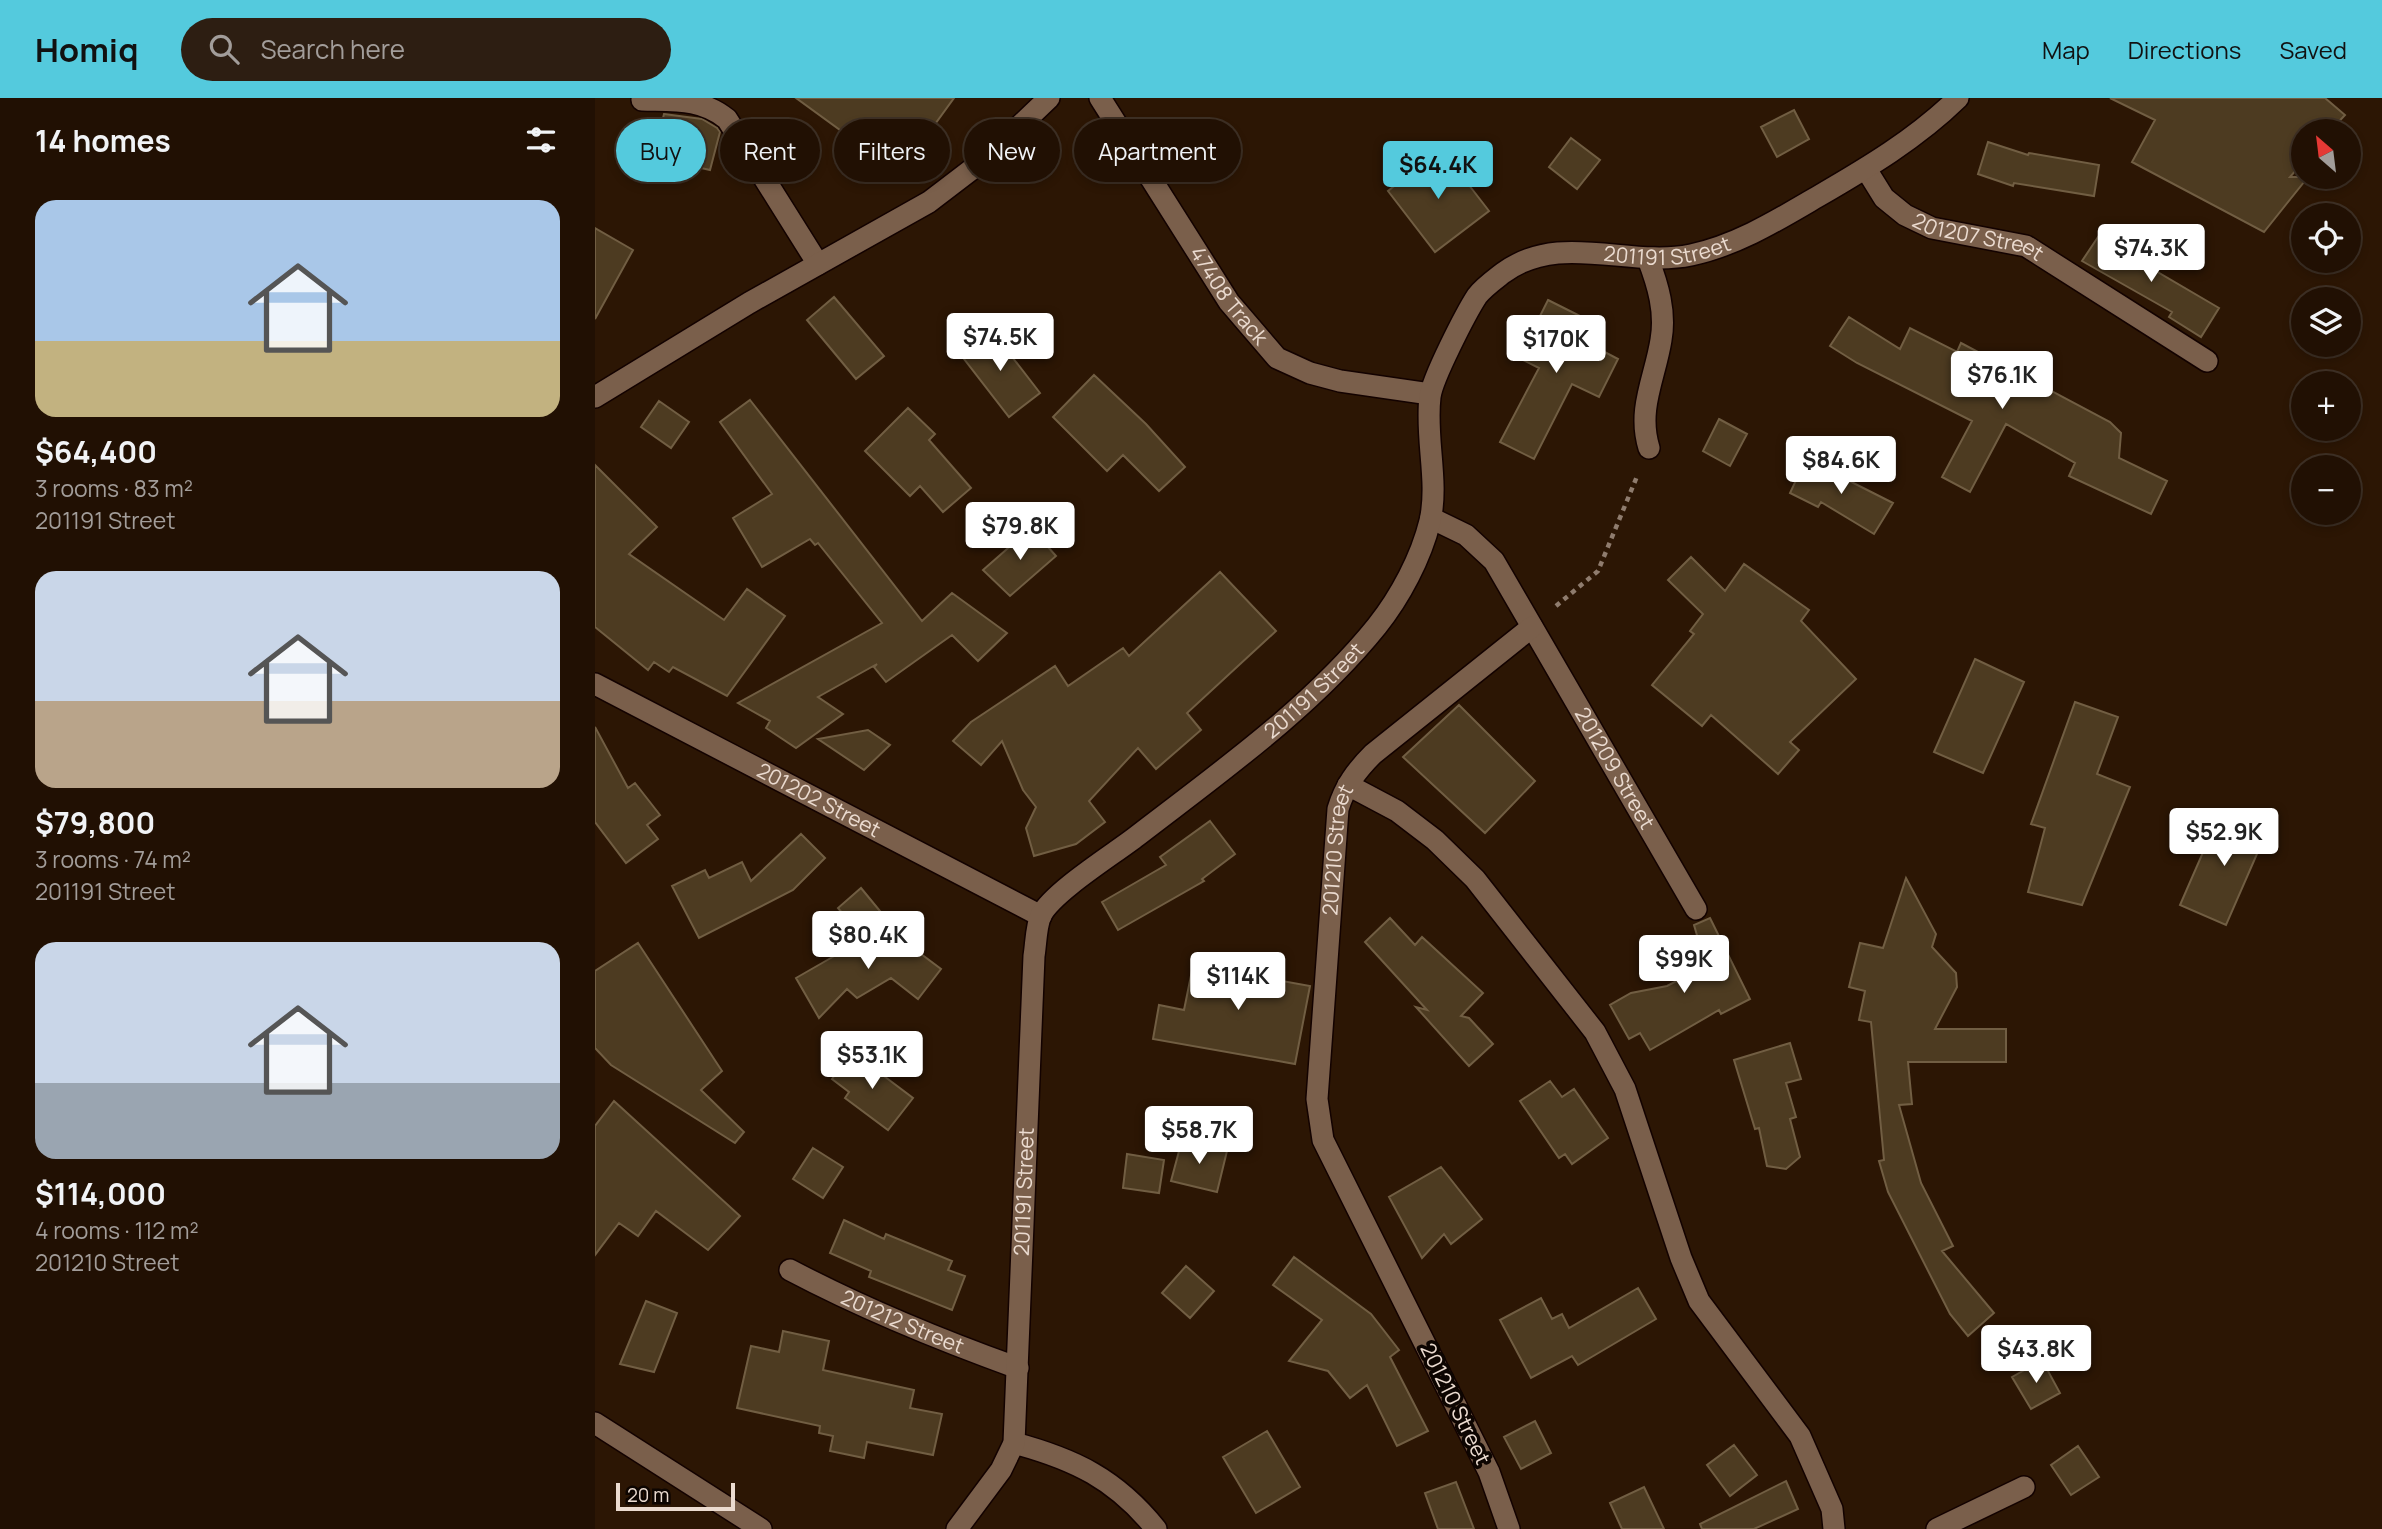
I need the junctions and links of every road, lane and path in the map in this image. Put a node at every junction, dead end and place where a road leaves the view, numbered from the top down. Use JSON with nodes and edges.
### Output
{"nodes":[{"id":1,"x":1049,"y":98,"type":"edge"},
{"id":2,"x":1100,"y":98,"type":"edge"},
{"id":3,"x":1958,"y":98,"type":"edge"},
{"id":4,"x":642,"y":100,"type":"dead end"},
{"id":5,"x":1866,"y":169,"type":"junction"},
{"id":6,"x":1649,"y":259,"type":"junction"},
{"id":7,"x":818,"y":264,"type":"junction"},
{"id":8,"x":2207,"y":361,"type":"dead end"},
{"id":9,"x":1430,"y":394,"type":"junction"},
{"id":10,"x":595,"y":397,"type":"edge"},
{"id":11,"x":1649,"y":448,"type":"joint"},
{"id":12,"x":1430,"y":518,"type":"junction"},
{"id":13,"x":1532,"y":627,"type":"junction"},
{"id":14,"x":595,"y":684,"type":"edge"},
{"id":15,"x":595,"y":700,"type":"edge"},
{"id":16,"x":622,"y":700,"type":"junction"},
{"id":17,"x":1348,"y":785,"type":"junction"},
{"id":18,"x":1696,"y":909,"type":"dead end"},
{"id":19,"x":1041,"y":916,"type":"junction"},
{"id":20,"x":790,"y":1270,"type":"dead end"},
{"id":21,"x":1018,"y":1368,"type":"junction"},
{"id":22,"x":595,"y":1423,"type":"edge"},
{"id":23,"x":1014,"y":1443,"type":"junction"},
{"id":24,"x":2024,"y":1488,"type":"dead end"},
{"id":25,"x":761,"y":1529,"type":"edge"},
{"id":26,"x":957,"y":1529,"type":"edge"},
{"id":27,"x":1156,"y":1529,"type":"edge"},
{"id":28,"x":1509,"y":1529,"type":"edge"},
{"id":29,"x":1834,"y":1529,"type":"edge"},
{"id":30,"x":1937,"y":1529,"type":"edge"}],
"edges":[{"from":1,"to":7,"type":"street"},
{"from":2,"to":9,"type":"street","name":"47408 Track"},
{"from":3,"to":5,"type":"street","name":"201191 Street"},
{"from":4,"to":7,"type":"street"},
{"from":5,"to":6,"type":"street","name":"201191 Street"},
{"from":5,"to":8,"type":"street","name":"201207 Street"},
{"from":6,"to":9,"type":"street","name":"201191 Street"},
{"from":6,"to":11,"type":"street"},
{"from":7,"to":10,"type":"street"},
{"from":9,"to":12,"type":"street","name":"201191 Street"},
{"from":11,"to":13,"type":"path"},
{"from":12,"to":13,"type":"street","name":"201209 Street"},
{"from":12,"to":19,"type":"street","name":"201191 Street"},
{"from":13,"to":17,"type":"street","name":"201210 Street"},
{"from":13,"to":18,"type":"street","name":"201209 Street"},
{"from":14,"to":16,"type":"street","name":"201202 Street"},
{"from":15,"to":16,"type":"street"},
{"from":16,"to":19,"type":"street","name":"201202 Street"},
{"from":17,"to":28,"type":"street","name":"201210 Street"},
{"from":17,"to":29,"type":"street"},
{"from":19,"to":21,"type":"street","name":"201191 Street"},
{"from":20,"to":21,"type":"street","name":"201212 Street"},
{"from":21,"to":23,"type":"street","name":"201191 Street"},
{"from":22,"to":25,"type":"street"},
{"from":23,"to":26,"type":"street","name":"201191 Street"},
{"from":23,"to":27,"type":"street"},
{"from":24,"to":30,"type":"street"}]}
